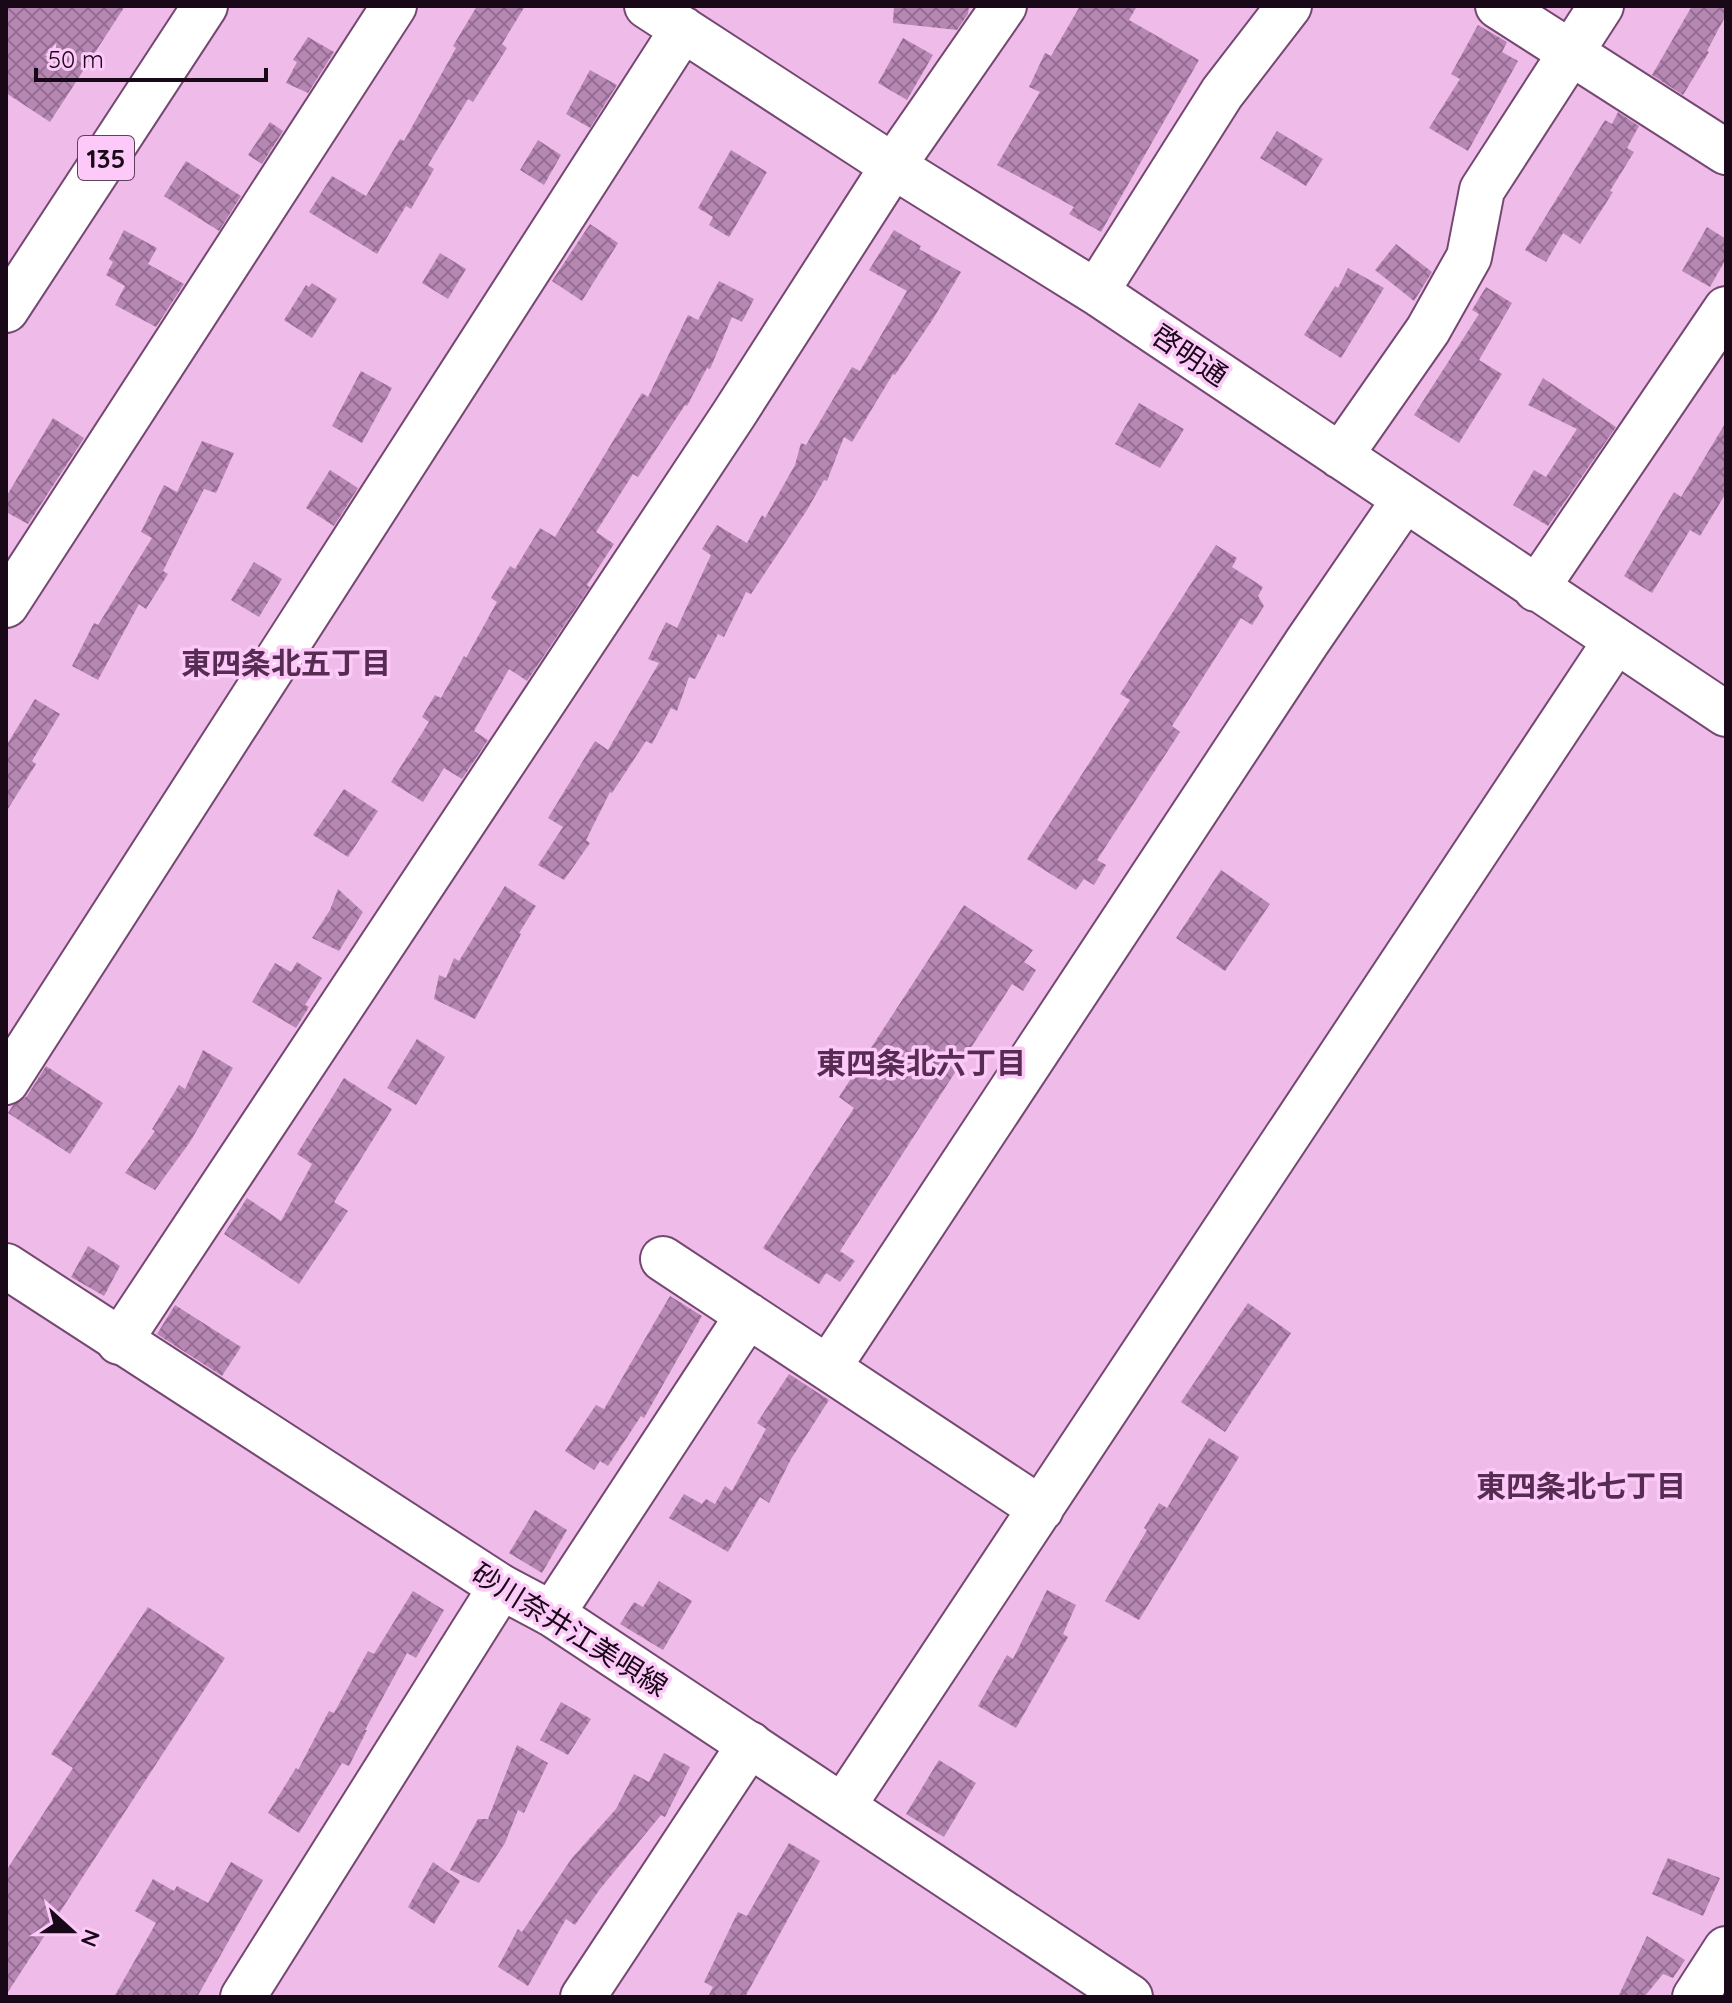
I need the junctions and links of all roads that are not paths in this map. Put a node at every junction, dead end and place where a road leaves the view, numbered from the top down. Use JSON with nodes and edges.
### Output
{"nodes":[{"id":1,"x":205,"y":6,"type":"edge"},
{"id":2,"x":394,"y":6,"type":"edge"},
{"id":3,"x":647,"y":6,"type":"edge"},
{"id":4,"x":1004,"y":6,"type":"edge"},
{"id":5,"x":1289,"y":6,"type":"edge"},
{"id":6,"x":1498,"y":6,"type":"edge"},
{"id":7,"x":1601,"y":6,"type":"edge"},
{"id":8,"x":683,"y":29,"type":"junction"},
{"id":9,"x":1569,"y":54,"type":"junction"},
{"id":10,"x":1726,"y":152,"type":"edge"},
{"id":11,"x":893,"y":166,"type":"junction"},
{"id":12,"x":1096,"y":292,"type":"junction"},
{"id":13,"x":1726,"y":309,"type":"edge"},
{"id":14,"x":6,"y":310,"type":"edge"},
{"id":15,"x":1340,"y":456,"type":"junction"},
{"id":16,"x":1405,"y":499,"type":"junction"},
{"id":17,"x":1536,"y":589,"type":"junction"},
{"id":18,"x":6,"y":605,"type":"edge"},
{"id":19,"x":1615,"y":642,"type":"junction"},
{"id":20,"x":1726,"y":714,"type":"edge"},
{"id":21,"x":6,"y":1082,"type":"edge"},
{"id":22,"x":663,"y":1259,"type":"dead end"},
{"id":23,"x":6,"y":1266,"type":"edge"},
{"id":24,"x":748,"y":1315,"type":"junction"},
{"id":25,"x":119,"y":1342,"type":"junction"},
{"id":26,"x":828,"y":1368,"type":"junction"},
{"id":27,"x":1041,"y":1509,"type":"junction"},
{"id":28,"x":501,"y":1587,"type":"junction"},
{"id":29,"x":552,"y":1614,"type":"junction"},
{"id":30,"x":750,"y":1744,"type":"junction"},
{"id":31,"x":843,"y":1806,"type":"junction"},
{"id":32,"x":1726,"y":1949,"type":"edge"},
{"id":33,"x":243,"y":1997,"type":"edge"},
{"id":34,"x":583,"y":1997,"type":"edge"},
{"id":35,"x":1130,"y":1997,"type":"edge"},
{"id":36,"x":1695,"y":1997,"type":"edge"}],
"edges":[{"from":1,"to":14,"type":"street","number":"135"},
{"from":2,"to":18,"type":"street"},
{"from":3,"to":8,"type":"street","name":"啓明通"},
{"from":4,"to":11,"type":"street"},
{"from":5,"to":12,"type":"street"},
{"from":6,"to":9,"type":"street"},
{"from":7,"to":9,"type":"street"},
{"from":8,"to":11,"type":"street","name":"啓明通"},
{"from":8,"to":21,"type":"street"},
{"from":9,"to":10,"type":"street"},
{"from":9,"to":15,"type":"street"},
{"from":11,"to":12,"type":"street","name":"啓明通"},
{"from":11,"to":25,"type":"street"},
{"from":12,"to":15,"type":"street","name":"啓明通"},
{"from":13,"to":17,"type":"street"},
{"from":15,"to":16,"type":"street","name":"啓明通"},
{"from":16,"to":17,"type":"street","name":"啓明通"},
{"from":16,"to":26,"type":"street"},
{"from":17,"to":19,"type":"street","name":"啓明通"},
{"from":19,"to":20,"type":"street","name":"啓明通"},
{"from":19,"to":27,"type":"street"},
{"from":22,"to":24,"type":"street"},
{"from":23,"to":25,"type":"street","name":"砂川奈井江美唄線"},
{"from":24,"to":26,"type":"street"},
{"from":24,"to":29,"type":"street"},
{"from":25,"to":28,"type":"street","name":"砂川奈井江美唄線"},
{"from":26,"to":27,"type":"street"},
{"from":27,"to":31,"type":"street"},
{"from":28,"to":29,"type":"street","name":"砂川奈井江美唄線"},
{"from":28,"to":33,"type":"street"},
{"from":29,"to":30,"type":"street","name":"砂川奈井江美唄線"},
{"from":30,"to":31,"type":"street","name":"砂川奈井江美唄線"},
{"from":30,"to":34,"type":"street"},
{"from":31,"to":35,"type":"street","name":"砂川奈井江美唄線"},
{"from":32,"to":36,"type":"street"}]}
